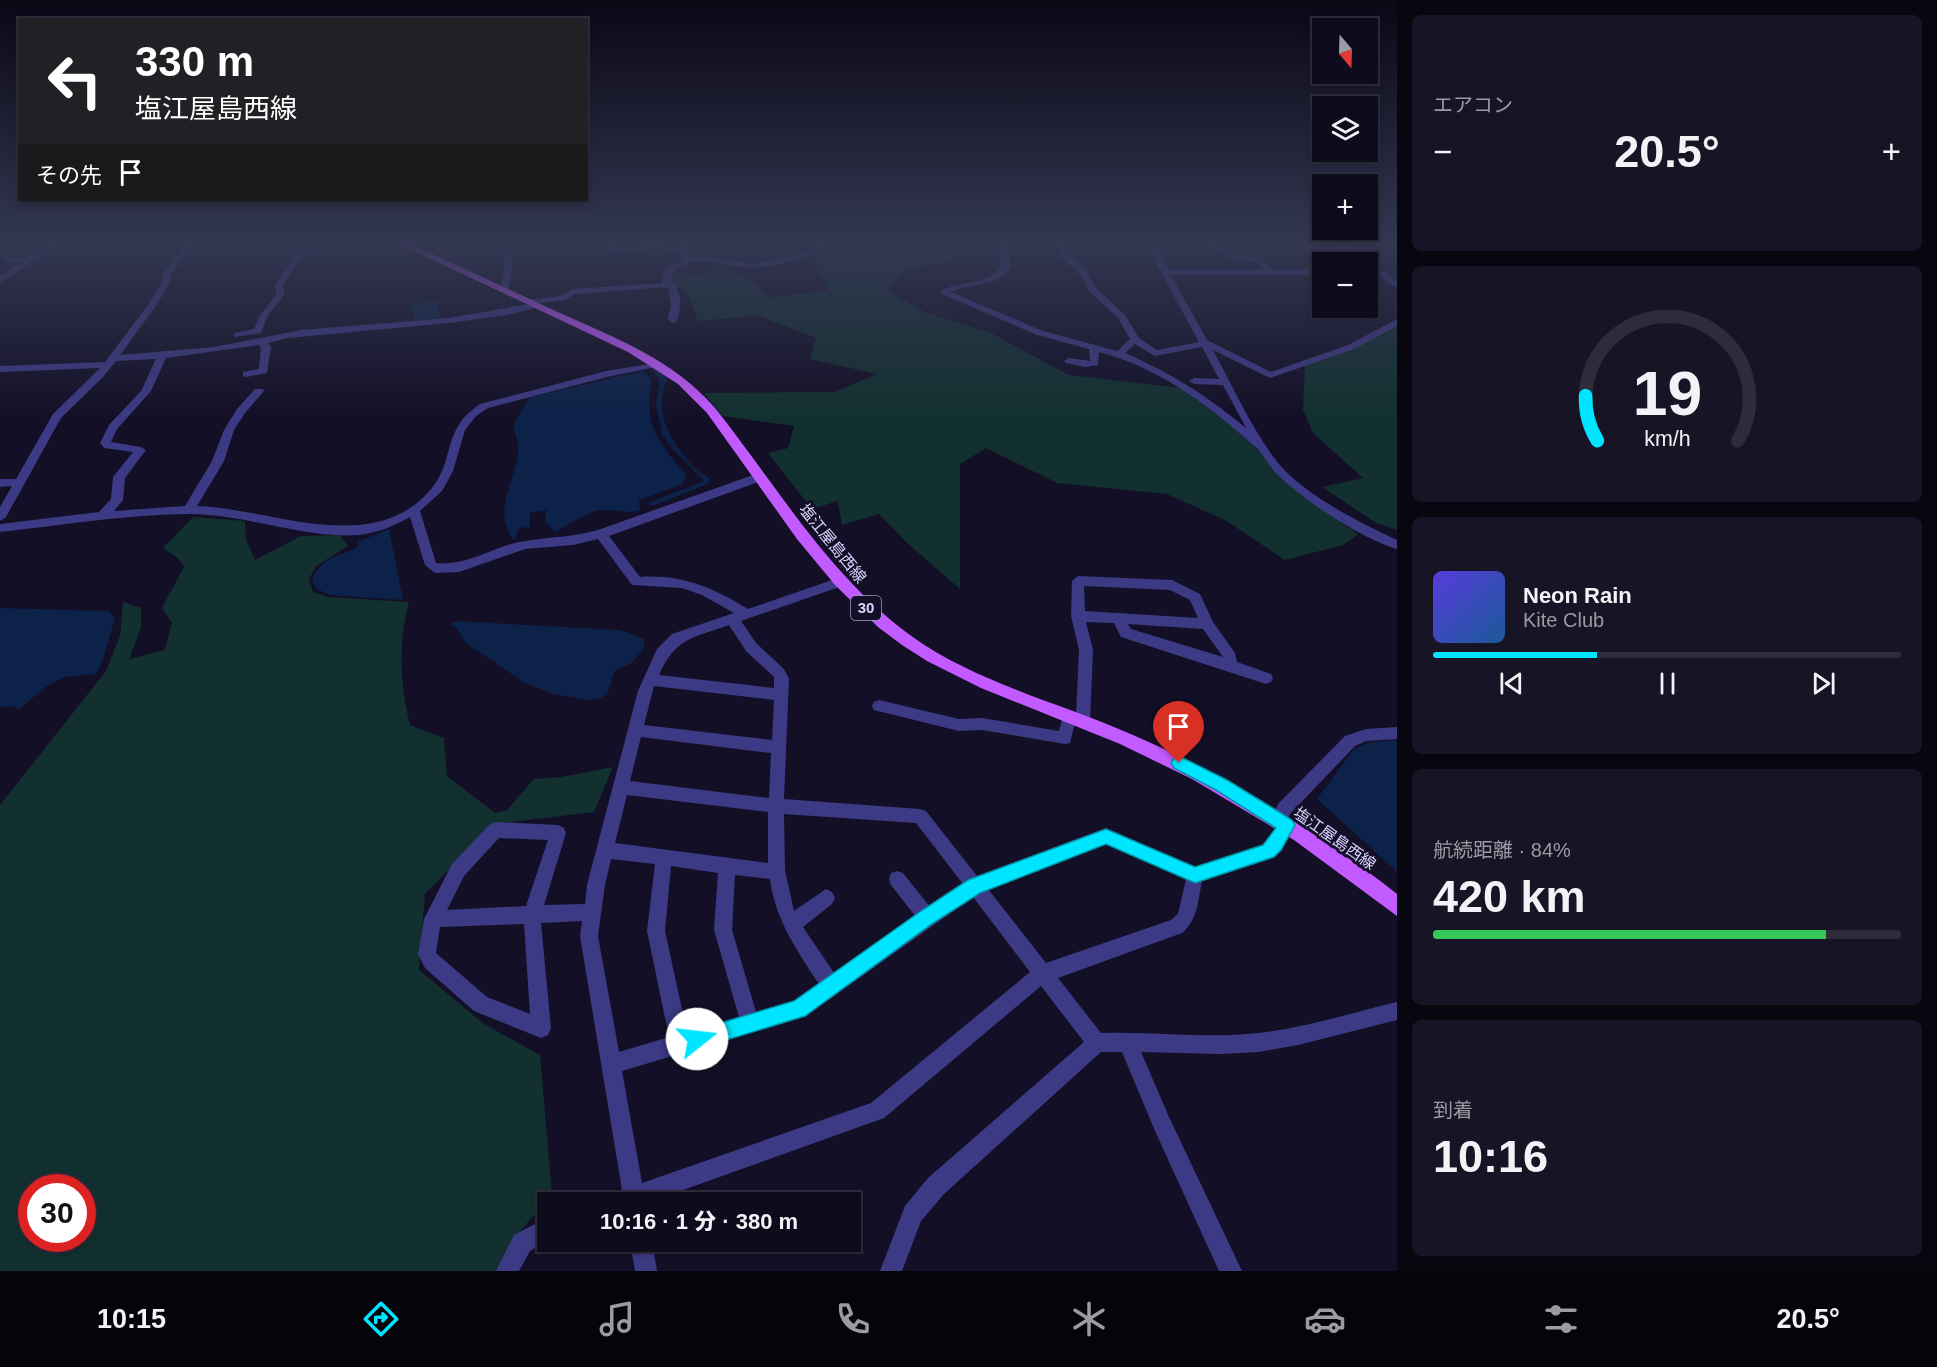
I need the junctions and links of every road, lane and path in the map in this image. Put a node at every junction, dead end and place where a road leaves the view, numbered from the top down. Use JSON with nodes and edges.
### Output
{"nodes":[{"id":1,"x":155,"y":300,"type":"edge"},
{"id":2,"x":277,"y":300,"type":"edge"},
{"id":3,"x":524,"y":300,"type":"edge"},
{"id":4,"x":547,"y":300,"type":"edge"},
{"id":5,"x":675,"y":300,"type":"edge"},
{"id":6,"x":961,"y":300,"type":"edge"},
{"id":7,"x":1106,"y":300,"type":"edge"},
{"id":8,"x":1181,"y":300,"type":"edge"},
{"id":9,"x":532,"y":304,"type":"junction"},
{"id":10,"x":673,"y":320,"type":"dead end"},
{"id":11,"x":1397,"y":322,"type":"edge"},
{"id":12,"x":237,"y":335,"type":"dead end"},
{"id":13,"x":1135,"y":340,"type":"junction"},
{"id":14,"x":261,"y":342,"type":"junction"},
{"id":15,"x":1205,"y":343,"type":"junction"},
{"id":16,"x":1094,"y":347,"type":"junction"},
{"id":17,"x":1119,"y":354,"type":"junction"},
{"id":18,"x":163,"y":356,"type":"junction"},
{"id":19,"x":1133,"y":360,"type":"junction"},
{"id":20,"x":110,"y":361,"type":"junction"},
{"id":21,"x":1070,"y":361,"type":"dead end"},
{"id":22,"x":658,"y":364,"type":"junction"},
{"id":23,"x":0,"y":369,"type":"edge"},
{"id":24,"x":1133,"y":371,"type":"dead end"},
{"id":25,"x":246,"y":374,"type":"dead end"},
{"id":26,"x":1194,"y":381,"type":"dead end"},
{"id":27,"x":1226,"y":382,"type":"junction"},
{"id":28,"x":259,"y":391,"type":"dead end"},
{"id":29,"x":1260,"y":445,"type":"junction"},
{"id":30,"x":760,"y":477,"type":"junction"},
{"id":31,"x":20,"y":482,"type":"junction"},
{"id":32,"x":0,"y":483,"type":"edge"},
{"id":33,"x":189,"y":510,"type":"junction"},
{"id":34,"x":414,"y":511,"type":"junction"},
{"id":35,"x":0,"y":516,"type":"edge"},
{"id":36,"x":102,"y":516,"type":"junction"},
{"id":37,"x":0,"y":528,"type":"edge"},
{"id":38,"x":601,"y":534,"type":"junction"},
{"id":39,"x":1397,"y":545,"type":"edge"},
{"id":40,"x":840,"y":582,"type":"junction"},
{"id":41,"x":1078,"y":616,"type":"junction"},
{"id":42,"x":739,"y":617,"type":"junction"},
{"id":43,"x":1119,"y":619,"type":"junction"},
{"id":44,"x":1207,"y":624,"type":"junction"},
{"id":45,"x":1230,"y":665,"type":"junction"},
{"id":46,"x":1266,"y":678,"type":"dead end"},
{"id":47,"x":650,"y":680,"type":"junction"},
{"id":48,"x":782,"y":695,"type":"junction"},
{"id":49,"x":879,"y":706,"type":"dead end"},
{"id":50,"x":1076,"y":719,"type":"junction"},
{"id":51,"x":635,"y":730,"type":"junction"},
{"id":52,"x":1397,"y":733,"type":"edge"},
{"id":53,"x":779,"y":747,"type":"junction"},
{"id":54,"x":621,"y":787,"type":"junction"},
{"id":55,"x":778,"y":806,"type":"junction"},
{"id":56,"x":1282,"y":823,"type":"junction"},
{"id":57,"x":605,"y":850,"type":"junction"},
{"id":58,"x":664,"y":857,"type":"junction"},
{"id":59,"x":727,"y":865,"type":"junction"},
{"id":60,"x":777,"y":872,"type":"junction"},
{"id":61,"x":1195,"y":875,"type":"junction"},
{"id":62,"x":897,"y":879,"type":"dead end"},
{"id":63,"x":974,"y":886,"type":"junction"},
{"id":64,"x":826,"y":898,"type":"dead end"},
{"id":65,"x":1397,"y":906,"type":"edge"},
{"id":66,"x":592,"y":912,"type":"junction"},
{"id":67,"x":532,"y":915,"type":"junction"},
{"id":68,"x":927,"y":917,"type":"junction"},
{"id":69,"x":433,"y":919,"type":"junction"},
{"id":70,"x":792,"y":924,"type":"junction"},
{"id":71,"x":1042,"y":974,"type":"junction"},
{"id":72,"x":832,"y":986,"type":"junction"},
{"id":73,"x":1397,"y":1011,"type":"edge"},
{"id":74,"x":750,"y":1024,"type":"junction"},
{"id":75,"x":1127,"y":1041,"type":"junction"},
{"id":76,"x":1096,"y":1043,"type":"junction"},
{"id":77,"x":680,"y":1044,"type":"junction"},
{"id":78,"x":611,"y":1064,"type":"junction"},
{"id":79,"x":628,"y":1192,"type":"edge"},
{"id":80,"x":656,"y":1192,"type":"edge"},
{"id":81,"x":537,"y":1234,"type":"edge"},
{"id":82,"x":643,"y":1252,"type":"edge"},
{"id":83,"x":507,"y":1271,"type":"edge"},
{"id":84,"x":646,"y":1271,"type":"edge"},
{"id":85,"x":891,"y":1271,"type":"edge"},
{"id":86,"x":1232,"y":1271,"type":"edge"}],
"edges":[{"from":1,"to":20,"type":"street"},
{"from":2,"to":12,"type":"street"},
{"from":3,"to":9,"type":"main road","name":"塩江屋島西線","number":"30"},
{"from":4,"to":9,"type":"street"},
{"from":5,"to":10,"type":"street"},
{"from":6,"to":16,"type":"street"},
{"from":7,"to":13,"type":"street"},
{"from":8,"to":15,"type":"street"},
{"from":9,"to":14,"type":"street"},
{"from":9,"to":22,"type":"main road","name":"塩江屋島西線","number":"30"},
{"from":11,"to":15,"type":"street"},
{"from":13,"to":15,"type":"street"},
{"from":13,"to":17,"type":"street"},
{"from":14,"to":18,"type":"street"},
{"from":14,"to":25,"type":"street"},
{"from":15,"to":27,"type":"street"},
{"from":16,"to":17,"type":"street"},
{"from":16,"to":21,"type":"street"},
{"from":17,"to":19,"type":"street"},
{"from":18,"to":20,"type":"street"},
{"from":18,"to":36,"type":"street"},
{"from":19,"to":24,"type":"street"},
{"from":19,"to":29,"type":"street"},
{"from":20,"to":23,"type":"street"},
{"from":20,"to":31,"type":"street"},
{"from":22,"to":30,"type":"main road","name":"塩江屋島西線","number":"30"},
{"from":22,"to":34,"type":"street"},
{"from":26,"to":27,"type":"street"},
{"from":27,"to":29,"type":"street"},
{"from":28,"to":33,"type":"street"},
{"from":29,"to":39,"type":"street"},
{"from":30,"to":38,"type":"street"},
{"from":30,"to":40,"type":"main road","name":"塩江屋島西線","number":"30"},
{"from":31,"to":32,"type":"street"},
{"from":31,"to":35,"type":"street"},
{"from":33,"to":34,"type":"street"},
{"from":33,"to":36,"type":"street"},
{"from":34,"to":38,"type":"street"},
{"from":36,"to":37,"type":"street"},
{"from":38,"to":42,"type":"street"},
{"from":40,"to":42,"type":"street"},
{"from":40,"to":50,"type":"main road","name":"塩江屋島西線","number":"30"},
{"from":41,"to":43,"type":"street"},
{"from":41,"to":44,"type":"street"},
{"from":41,"to":50,"type":"street"},
{"from":42,"to":47,"type":"street"},
{"from":42,"to":48,"type":"street"},
{"from":43,"to":44,"type":"street"},
{"from":43,"to":45,"type":"street"},
{"from":44,"to":45,"type":"street"},
{"from":45,"to":46,"type":"street"},
{"from":47,"to":48,"type":"street"},
{"from":47,"to":51,"type":"street"},
{"from":48,"to":53,"type":"street"},
{"from":49,"to":50,"type":"street"},
{"from":50,"to":56,"type":"main road","name":"塩江屋島西線","number":"30"},
{"from":51,"to":53,"type":"street"},
{"from":51,"to":54,"type":"street"},
{"from":52,"to":56,"type":"street"},
{"from":53,"to":55,"type":"street"},
{"from":54,"to":55,"type":"street"},
{"from":54,"to":57,"type":"street"},
{"from":55,"to":60,"type":"street"},
{"from":55,"to":63,"type":"street"},
{"from":56,"to":61,"type":"street"},
{"from":56,"to":65,"type":"main road","name":"塩江屋島西線","number":"30"},
{"from":57,"to":58,"type":"street"},
{"from":57,"to":66,"type":"street"},
{"from":58,"to":59,"type":"street"},
{"from":58,"to":77,"type":"street"},
{"from":59,"to":60,"type":"street"},
{"from":59,"to":74,"type":"street"},
{"from":60,"to":70,"type":"street"},
{"from":61,"to":63,"type":"street"},
{"from":61,"to":71,"type":"street"},
{"from":62,"to":68,"type":"street"},
{"from":63,"to":68,"type":"street"},
{"from":63,"to":71,"type":"street"},
{"from":64,"to":70,"type":"street"},
{"from":66,"to":67,"type":"street"},
{"from":66,"to":78,"type":"street"},
{"from":67,"to":69,"type":"street"},
{"from":67,"to":69,"type":"street"},
{"from":67,"to":69,"type":"street"},
{"from":68,"to":72,"type":"street"},
{"from":70,"to":72,"type":"street"},
{"from":71,"to":76,"type":"street"},
{"from":71,"to":80,"type":"street"},
{"from":72,"to":74,"type":"street"},
{"from":73,"to":75,"type":"street"},
{"from":74,"to":77,"type":"street"},
{"from":75,"to":76,"type":"street"},
{"from":75,"to":86,"type":"street"},
{"from":76,"to":85,"type":"street"},
{"from":77,"to":78,"type":"street"},
{"from":78,"to":79,"type":"street"},
{"from":81,"to":83,"type":"street"},
{"from":82,"to":84,"type":"street"}]}
